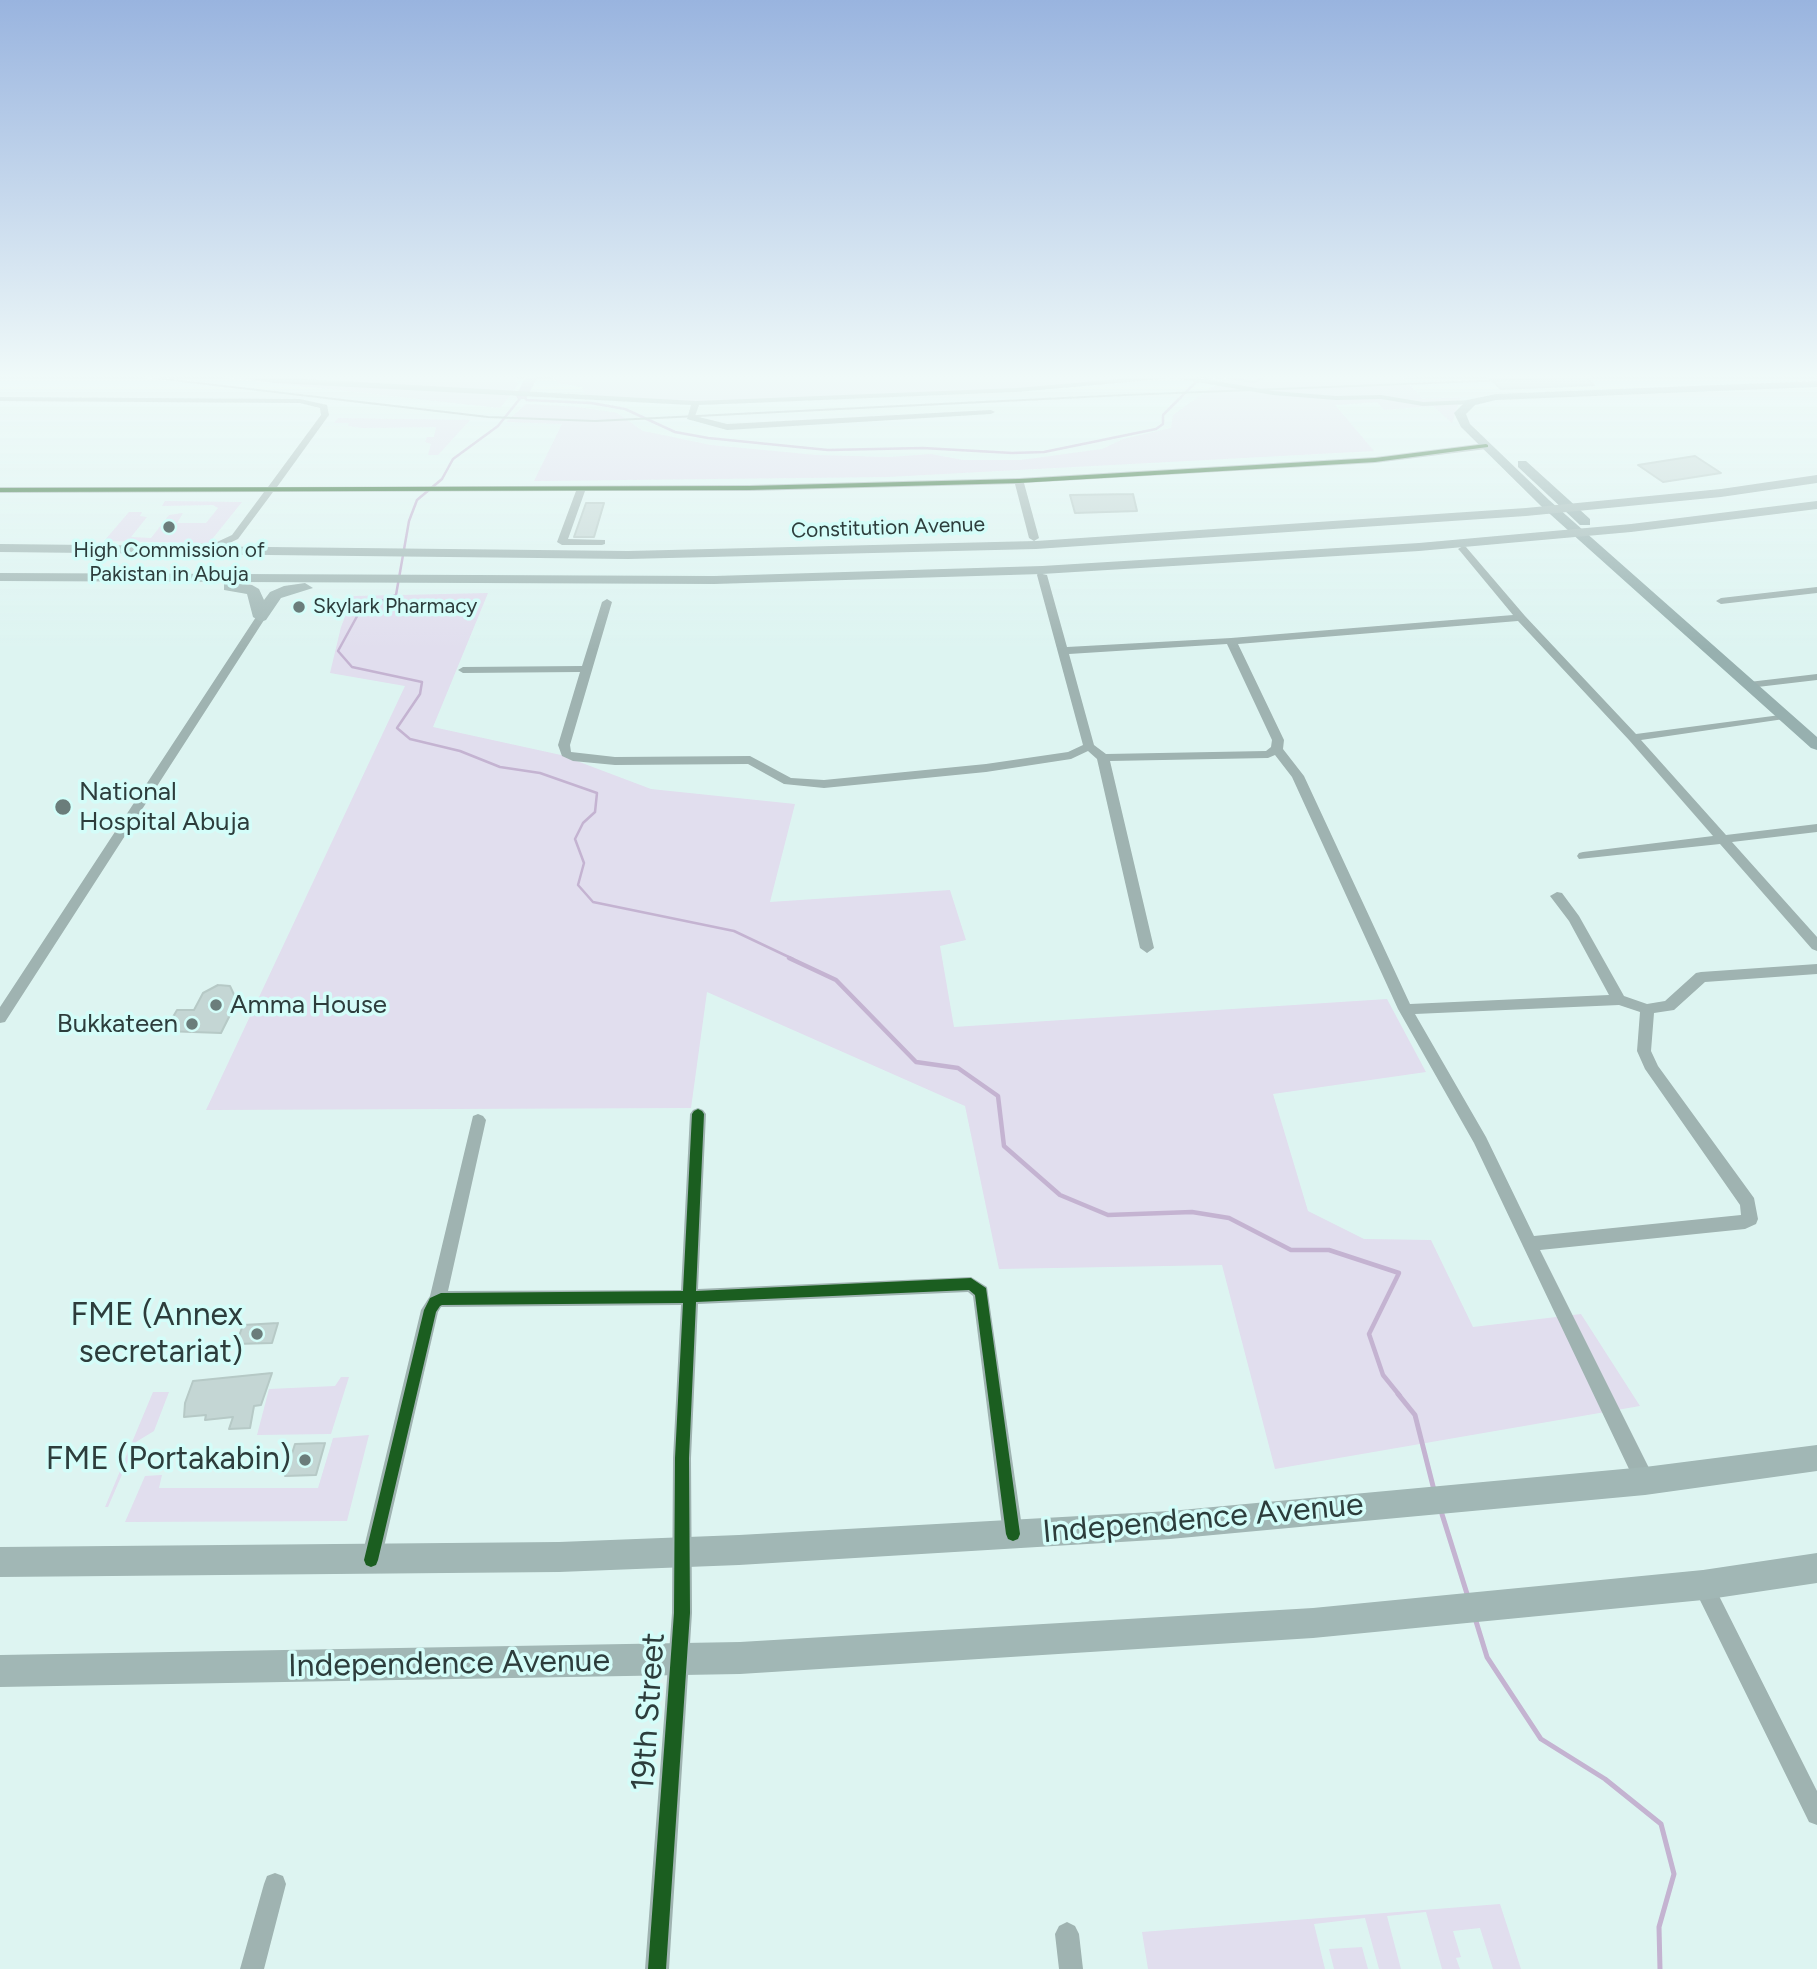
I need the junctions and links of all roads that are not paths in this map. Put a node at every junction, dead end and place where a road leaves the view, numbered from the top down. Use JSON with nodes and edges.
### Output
{"nodes":[{"id":1,"x":287,"y":466,"type":"edge"},
{"id":2,"x":1275,"y":466,"type":"edge"},
{"id":3,"x":1507,"y":466,"type":"edge"},
{"id":4,"x":1525,"y":466,"type":"edge"},
{"id":5,"x":1811,"y":480,"type":"edge"},
{"id":6,"x":1019,"y":481,"type":"junction"},
{"id":7,"x":581,"y":489,"type":"junction"},
{"id":8,"x":0,"y":490,"type":"edge"},
{"id":9,"x":269,"y":491,"type":"junction"},
{"id":10,"x":1566,"y":501,"type":"junction"},
{"id":11,"x":1545,"y":503,"type":"junction"},
{"id":12,"x":1817,"y":505,"type":"edge"},
{"id":13,"x":1817,"y":512,"type":"edge"},
{"id":14,"x":1348,"y":526,"type":"junction"},
{"id":15,"x":235,"y":537,"type":"junction"},
{"id":16,"x":1034,"y":538,"type":"junction"},
{"id":17,"x":1162,"y":538,"type":"junction"},
{"id":18,"x":1594,"y":541,"type":"junction"},
{"id":19,"x":602,"y":542,"type":"dead end"},
{"id":20,"x":772,"y":547,"type":"junction"},
{"id":21,"x":1419,"y":547,"type":"junction"},
{"id":22,"x":0,"y":548,"type":"edge"},
{"id":23,"x":752,"y":548,"type":"junction"},
{"id":24,"x":137,"y":550,"type":"junction"},
{"id":25,"x":1463,"y":550,"type":"junction"},
{"id":26,"x":310,"y":552,"type":"junction"},
{"id":27,"x":505,"y":555,"type":"junction"},
{"id":28,"x":1143,"y":564,"type":"junction"},
{"id":29,"x":1042,"y":575,"type":"junction"},
{"id":30,"x":0,"y":579,"type":"edge"},
{"id":31,"x":430,"y":581,"type":"junction"},
{"id":32,"x":327,"y":584,"type":"junction"},
{"id":33,"x":748,"y":586,"type":"junction"},
{"id":34,"x":768,"y":586,"type":"junction"},
{"id":35,"x":1817,"y":590,"type":"edge"},
{"id":36,"x":1721,"y":601,"type":"dead end"},
{"id":37,"x":607,"y":602,"type":"dead end"},
{"id":38,"x":261,"y":617,"type":"junction"},
{"id":39,"x":1521,"y":618,"type":"junction"},
{"id":40,"x":1231,"y":641,"type":"junction"},
{"id":41,"x":1062,"y":651,"type":"junction"},
{"id":42,"x":587,"y":669,"type":"junction"},
{"id":43,"x":463,"y":670,"type":"dead end"},
{"id":44,"x":1817,"y":677,"type":"edge"},
{"id":45,"x":1749,"y":685,"type":"junction"},
{"id":46,"x":1784,"y":716,"type":"junction"},
{"id":47,"x":1633,"y":738,"type":"junction"},
{"id":48,"x":1817,"y":745,"type":"edge"},
{"id":49,"x":1089,"y":746,"type":"junction"},
{"id":50,"x":1277,"y":749,"type":"junction"},
{"id":51,"x":1103,"y":758,"type":"junction"},
{"id":52,"x":1817,"y":828,"type":"edge"},
{"id":53,"x":1722,"y":839,"type":"junction"},
{"id":54,"x":1583,"y":856,"type":"dead end"},
{"id":55,"x":1557,"y":896,"type":"dead end"},
{"id":56,"x":1817,"y":946,"type":"edge"},
{"id":57,"x":1147,"y":948,"type":"dead end"},
{"id":58,"x":1817,"y":970,"type":"edge"},
{"id":59,"x":1619,"y":1000,"type":"junction"},
{"id":60,"x":1405,"y":1009,"type":"junction"},
{"id":61,"x":1647,"y":1009,"type":"junction"},
{"id":62,"x":0,"y":1018,"type":"edge"},
{"id":63,"x":698,"y":1114,"type":"dead end"},
{"id":64,"x":478,"y":1120,"type":"dead end"},
{"id":65,"x":1529,"y":1244,"type":"junction"},
{"id":66,"x":688,"y":1297,"type":"junction"},
{"id":67,"x":438,"y":1300,"type":"junction"},
{"id":68,"x":1817,"y":1458,"type":"edge"},
{"id":69,"x":1645,"y":1481,"type":"junction"},
{"id":70,"x":1013,"y":1534,"type":"junction"},
{"id":71,"x":371,"y":1560,"type":"junction"},
{"id":72,"x":0,"y":1562,"type":"edge"},
{"id":73,"x":1817,"y":1568,"type":"edge"},
{"id":74,"x":1703,"y":1585,"type":"junction"},
{"id":75,"x":0,"y":1671,"type":"edge"},
{"id":76,"x":1817,"y":1814,"type":"edge"},
{"id":77,"x":275,"y":1884,"type":"dead end"},
{"id":78,"x":1067,"y":1934,"type":"dead end"},
{"id":79,"x":252,"y":1969,"type":"edge"},
{"id":80,"x":657,"y":1969,"type":"edge"},
{"id":81,"x":1071,"y":1969,"type":"edge"}],
"edges":[{"from":1,"to":9,"type":"street"},
{"from":2,"to":6,"type":"street"},
{"from":3,"to":11,"type":"street"},
{"from":4,"to":10,"type":"street"},
{"from":5,"to":10,"type":"main road"},
{"from":5,"to":14,"type":"main road","name":"Constitution Avenue"},
{"from":6,"to":7,"type":"street"},
{"from":6,"to":16,"type":"street"},
{"from":7,"to":9,"type":"street"},
{"from":7,"to":19,"type":"street"},
{"from":8,"to":9,"type":"street"},
{"from":9,"to":15,"type":"street"},
{"from":10,"to":11,"type":"main road"},
{"from":10,"to":18,"type":"street"},
{"from":11,"to":14,"type":"main road"},
{"from":11,"to":18,"type":"street"},
{"from":12,"to":21,"type":"main road","name":"Constitution Avenue"},
{"from":13,"to":18,"type":"main road"},
{"from":14,"to":17,"type":"main road","name":"Constitution Avenue"},
{"from":15,"to":24,"type":"street"},
{"from":15,"to":26,"type":"street"},
{"from":16,"to":17,"type":"main road"},
{"from":16,"to":20,"type":"main road"},
{"from":17,"to":27,"type":"main road","name":"Constitution Avenue"},
{"from":18,"to":25,"type":"main road"},
{"from":18,"to":45,"type":"street"},
{"from":20,"to":23,"type":"main road"},
{"from":20,"to":34,"type":"main road"},
{"from":21,"to":25,"type":"main road"},
{"from":21,"to":28,"type":"main road","name":"Constitution Avenue"},
{"from":22,"to":24,"type":"main road","name":"Constitution Avenue"},
{"from":23,"to":27,"type":"main road"},
{"from":23,"to":33,"type":"main road"},
{"from":24,"to":26,"type":"main road","name":"Constitution Avenue"},
{"from":25,"to":39,"type":"street"},
{"from":26,"to":27,"type":"main road","name":"Constitution Avenue"},
{"from":28,"to":29,"type":"main road"},
{"from":28,"to":31,"type":"main road","name":"Constitution Avenue"},
{"from":29,"to":34,"type":"main road"},
{"from":29,"to":41,"type":"street"},
{"from":30,"to":32,"type":"main road"},
{"from":30,"to":38,"type":"main road"},
{"from":31,"to":32,"type":"main road"},
{"from":31,"to":33,"type":"main road"},
{"from":32,"to":38,"type":"main road"},
{"from":33,"to":34,"type":"main road"},
{"from":35,"to":36,"type":"street"},
{"from":37,"to":42,"type":"street"},
{"from":38,"to":62,"type":"street"},
{"from":39,"to":40,"type":"street"},
{"from":39,"to":47,"type":"street"},
{"from":40,"to":41,"type":"street"},
{"from":40,"to":50,"type":"street"},
{"from":41,"to":49,"type":"street"},
{"from":42,"to":43,"type":"street"},
{"from":42,"to":49,"type":"street"},
{"from":44,"to":45,"type":"street"},
{"from":45,"to":46,"type":"street"},
{"from":46,"to":47,"type":"street"},
{"from":46,"to":48,"type":"street"},
{"from":47,"to":53,"type":"street"},
{"from":49,"to":51,"type":"street"},
{"from":50,"to":51,"type":"street"},
{"from":50,"to":60,"type":"street"},
{"from":51,"to":57,"type":"street"},
{"from":52,"to":53,"type":"street"},
{"from":53,"to":54,"type":"street"},
{"from":53,"to":56,"type":"street"},
{"from":55,"to":59,"type":"street"},
{"from":58,"to":61,"type":"street"},
{"from":59,"to":60,"type":"street"},
{"from":59,"to":61,"type":"street"},
{"from":60,"to":65,"type":"street"},
{"from":61,"to":65,"type":"street"},
{"from":63,"to":66,"type":"street","name":"19th Street"},
{"from":64,"to":67,"type":"street"},
{"from":65,"to":69,"type":"street"},
{"from":66,"to":67,"type":"street"},
{"from":66,"to":70,"type":"street"},
{"from":66,"to":80,"type":"street","name":"19th Street"},
{"from":67,"to":71,"type":"street"},
{"from":68,"to":69,"type":"main road","name":"Independence Avenue"},
{"from":69,"to":70,"type":"main road","name":"Independence Avenue"},
{"from":70,"to":71,"type":"main road","name":"Independence Avenue"},
{"from":71,"to":72,"type":"main road","name":"Independence Avenue"},
{"from":73,"to":74,"type":"main road","name":"Independence Avenue"},
{"from":74,"to":75,"type":"main road","name":"Independence Avenue"},
{"from":74,"to":76,"type":"street"},
{"from":77,"to":79,"type":"street"},
{"from":78,"to":81,"type":"street"}]}
